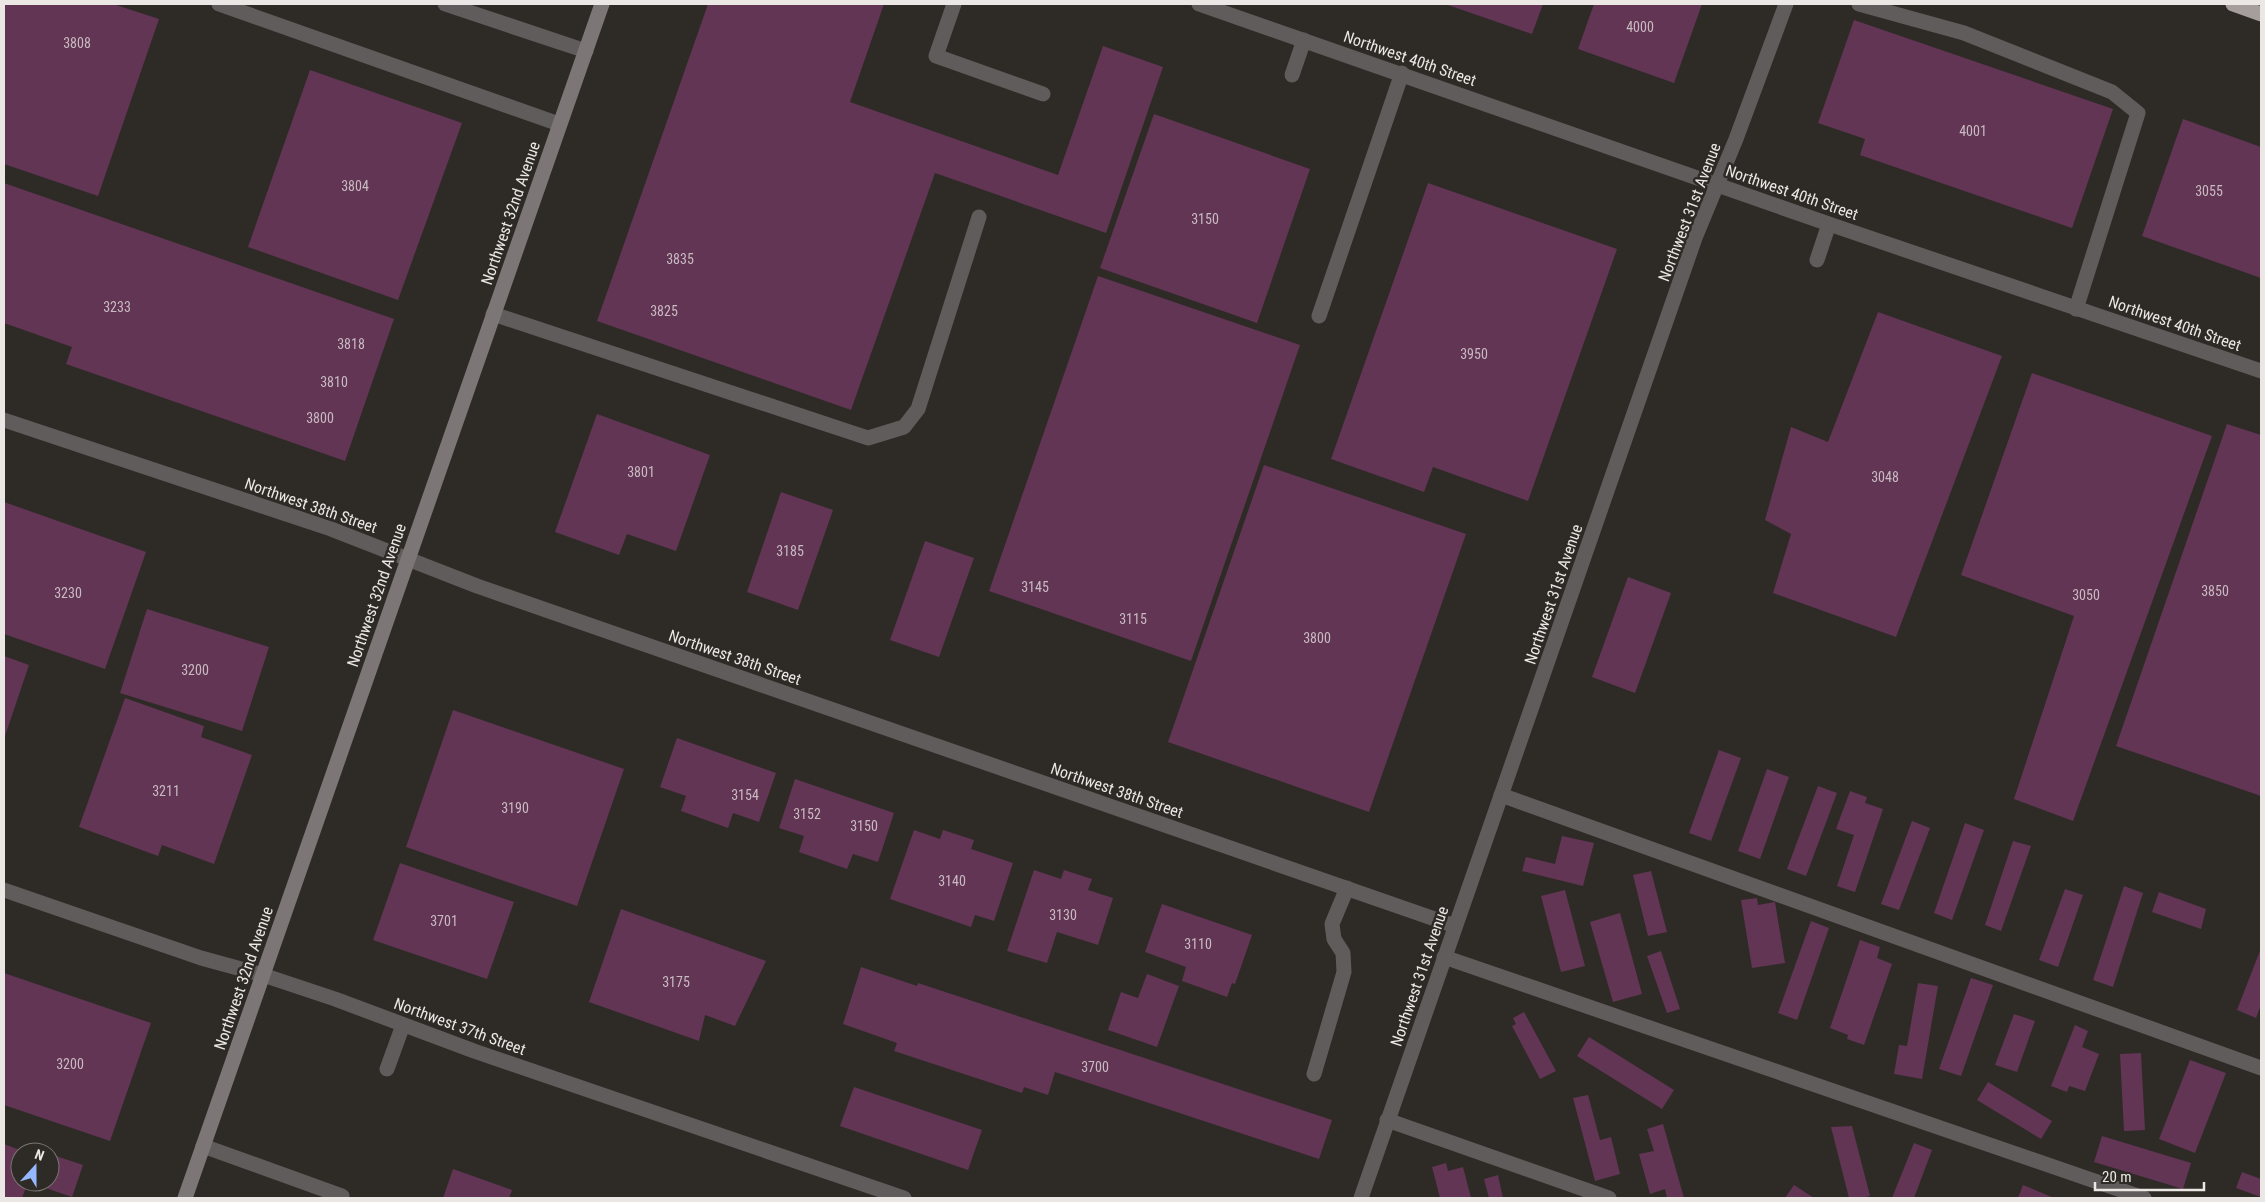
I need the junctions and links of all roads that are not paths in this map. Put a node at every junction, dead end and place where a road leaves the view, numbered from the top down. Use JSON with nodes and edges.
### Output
{"nodes":[{"id":1,"x":219,"y":4,"type":"edge"},
{"id":2,"x":445,"y":4,"type":"edge"},
{"id":3,"x":602,"y":4,"type":"edge"},
{"id":4,"x":954,"y":4,"type":"edge"},
{"id":5,"x":1199,"y":4,"type":"edge"},
{"id":6,"x":1786,"y":4,"type":"edge"},
{"id":7,"x":1860,"y":4,"type":"edge"},
{"id":8,"x":2234,"y":4,"type":"edge"},
{"id":9,"x":2261,"y":14,"type":"edge"},
{"id":10,"x":1304,"y":40,"type":"junction"},
{"id":11,"x":586,"y":51,"type":"junction"},
{"id":12,"x":1402,"y":73,"type":"junction"},
{"id":13,"x":1292,"y":75,"type":"dead end"},
{"id":14,"x":1043,"y":94,"type":"dead end"},
{"id":15,"x":559,"y":124,"type":"junction"},
{"id":16,"x":1717,"y":184,"type":"junction"},
{"id":17,"x":979,"y":217,"type":"dead end"},
{"id":18,"x":1829,"y":224,"type":"junction"},
{"id":19,"x":1817,"y":260,"type":"dead end"},
{"id":20,"x":2076,"y":309,"type":"junction"},
{"id":21,"x":493,"y":314,"type":"junction"},
{"id":22,"x":1319,"y":316,"type":"dead end"},
{"id":23,"x":2261,"y":371,"type":"edge"},
{"id":24,"x":4,"y":420,"type":"edge"},
{"id":25,"x":406,"y":559,"type":"junction"},
{"id":26,"x":1501,"y":795,"type":"junction"},
{"id":27,"x":1347,"y":888,"type":"junction"},
{"id":28,"x":4,"y":890,"type":"edge"},
{"id":29,"x":1455,"y":926,"type":"junction"},
{"id":30,"x":1444,"y":957,"type":"junction"},
{"id":31,"x":263,"y":975,"type":"junction"},
{"id":32,"x":403,"y":1025,"type":"junction"},
{"id":33,"x":2261,"y":1068,"type":"edge"},
{"id":34,"x":387,"y":1069,"type":"dead end"},
{"id":35,"x":1314,"y":1074,"type":"dead end"},
{"id":36,"x":1387,"y":1120,"type":"junction"},
{"id":37,"x":203,"y":1146,"type":"junction"},
{"id":38,"x":342,"y":1196,"type":"dead end"},
{"id":39,"x":185,"y":1198,"type":"edge"},
{"id":40,"x":904,"y":1198,"type":"edge"},
{"id":41,"x":1360,"y":1198,"type":"edge"},
{"id":42,"x":1609,"y":1198,"type":"edge"},
{"id":43,"x":2144,"y":1198,"type":"edge"}],
"edges":[{"from":1,"to":15,"type":"street"},
{"from":2,"to":11,"type":"street"},
{"from":3,"to":11,"type":"main road","name":"Northwest 32nd Avenue"},
{"from":4,"to":14,"type":"street"},
{"from":5,"to":10,"type":"street","name":"Northwest 40th Street"},
{"from":6,"to":16,"type":"street","name":"Northwest 31st Avenue"},
{"from":7,"to":20,"type":"street"},
{"from":8,"to":9,"type":"highway"},
{"from":10,"to":12,"type":"street","name":"Northwest 40th Street"},
{"from":10,"to":13,"type":"street"},
{"from":11,"to":15,"type":"main road","name":"Northwest 32nd Avenue"},
{"from":12,"to":16,"type":"street","name":"Northwest 40th Street"},
{"from":12,"to":22,"type":"street"},
{"from":15,"to":21,"type":"main road","name":"Northwest 32nd Avenue"},
{"from":16,"to":18,"type":"street","name":"Northwest 40th Street"},
{"from":16,"to":26,"type":"street","name":"Northwest 31st Avenue"},
{"from":17,"to":21,"type":"street"},
{"from":18,"to":19,"type":"street"},
{"from":18,"to":20,"type":"street","name":"Northwest 40th Street"},
{"from":20,"to":23,"type":"street","name":"Northwest 40th Street"},
{"from":21,"to":25,"type":"main road","name":"Northwest 32nd Avenue"},
{"from":24,"to":25,"type":"street","name":"Northwest 38th Street"},
{"from":25,"to":27,"type":"street","name":"Northwest 38th Street"},
{"from":25,"to":31,"type":"main road","name":"Northwest 32nd Avenue"},
{"from":26,"to":29,"type":"street","name":"Northwest 31st Avenue"},
{"from":26,"to":33,"type":"street"},
{"from":27,"to":29,"type":"street","name":"Northwest 38th Street"},
{"from":27,"to":35,"type":"street"},
{"from":28,"to":31,"type":"street","name":"Northwest 37th Street"},
{"from":29,"to":30,"type":"street","name":"Northwest 31st Avenue"},
{"from":30,"to":36,"type":"street","name":"Northwest 31st Avenue"},
{"from":30,"to":43,"type":"street"},
{"from":31,"to":32,"type":"street","name":"Northwest 37th Street"},
{"from":31,"to":37,"type":"main road","name":"Northwest 32nd Avenue"},
{"from":32,"to":34,"type":"street"},
{"from":32,"to":40,"type":"street","name":"Northwest 37th Street"},
{"from":36,"to":41,"type":"street","name":"Northwest 31st Avenue"},
{"from":36,"to":42,"type":"street"},
{"from":37,"to":38,"type":"street"},
{"from":37,"to":39,"type":"main road","name":"Northwest 32nd Avenue"}]}
